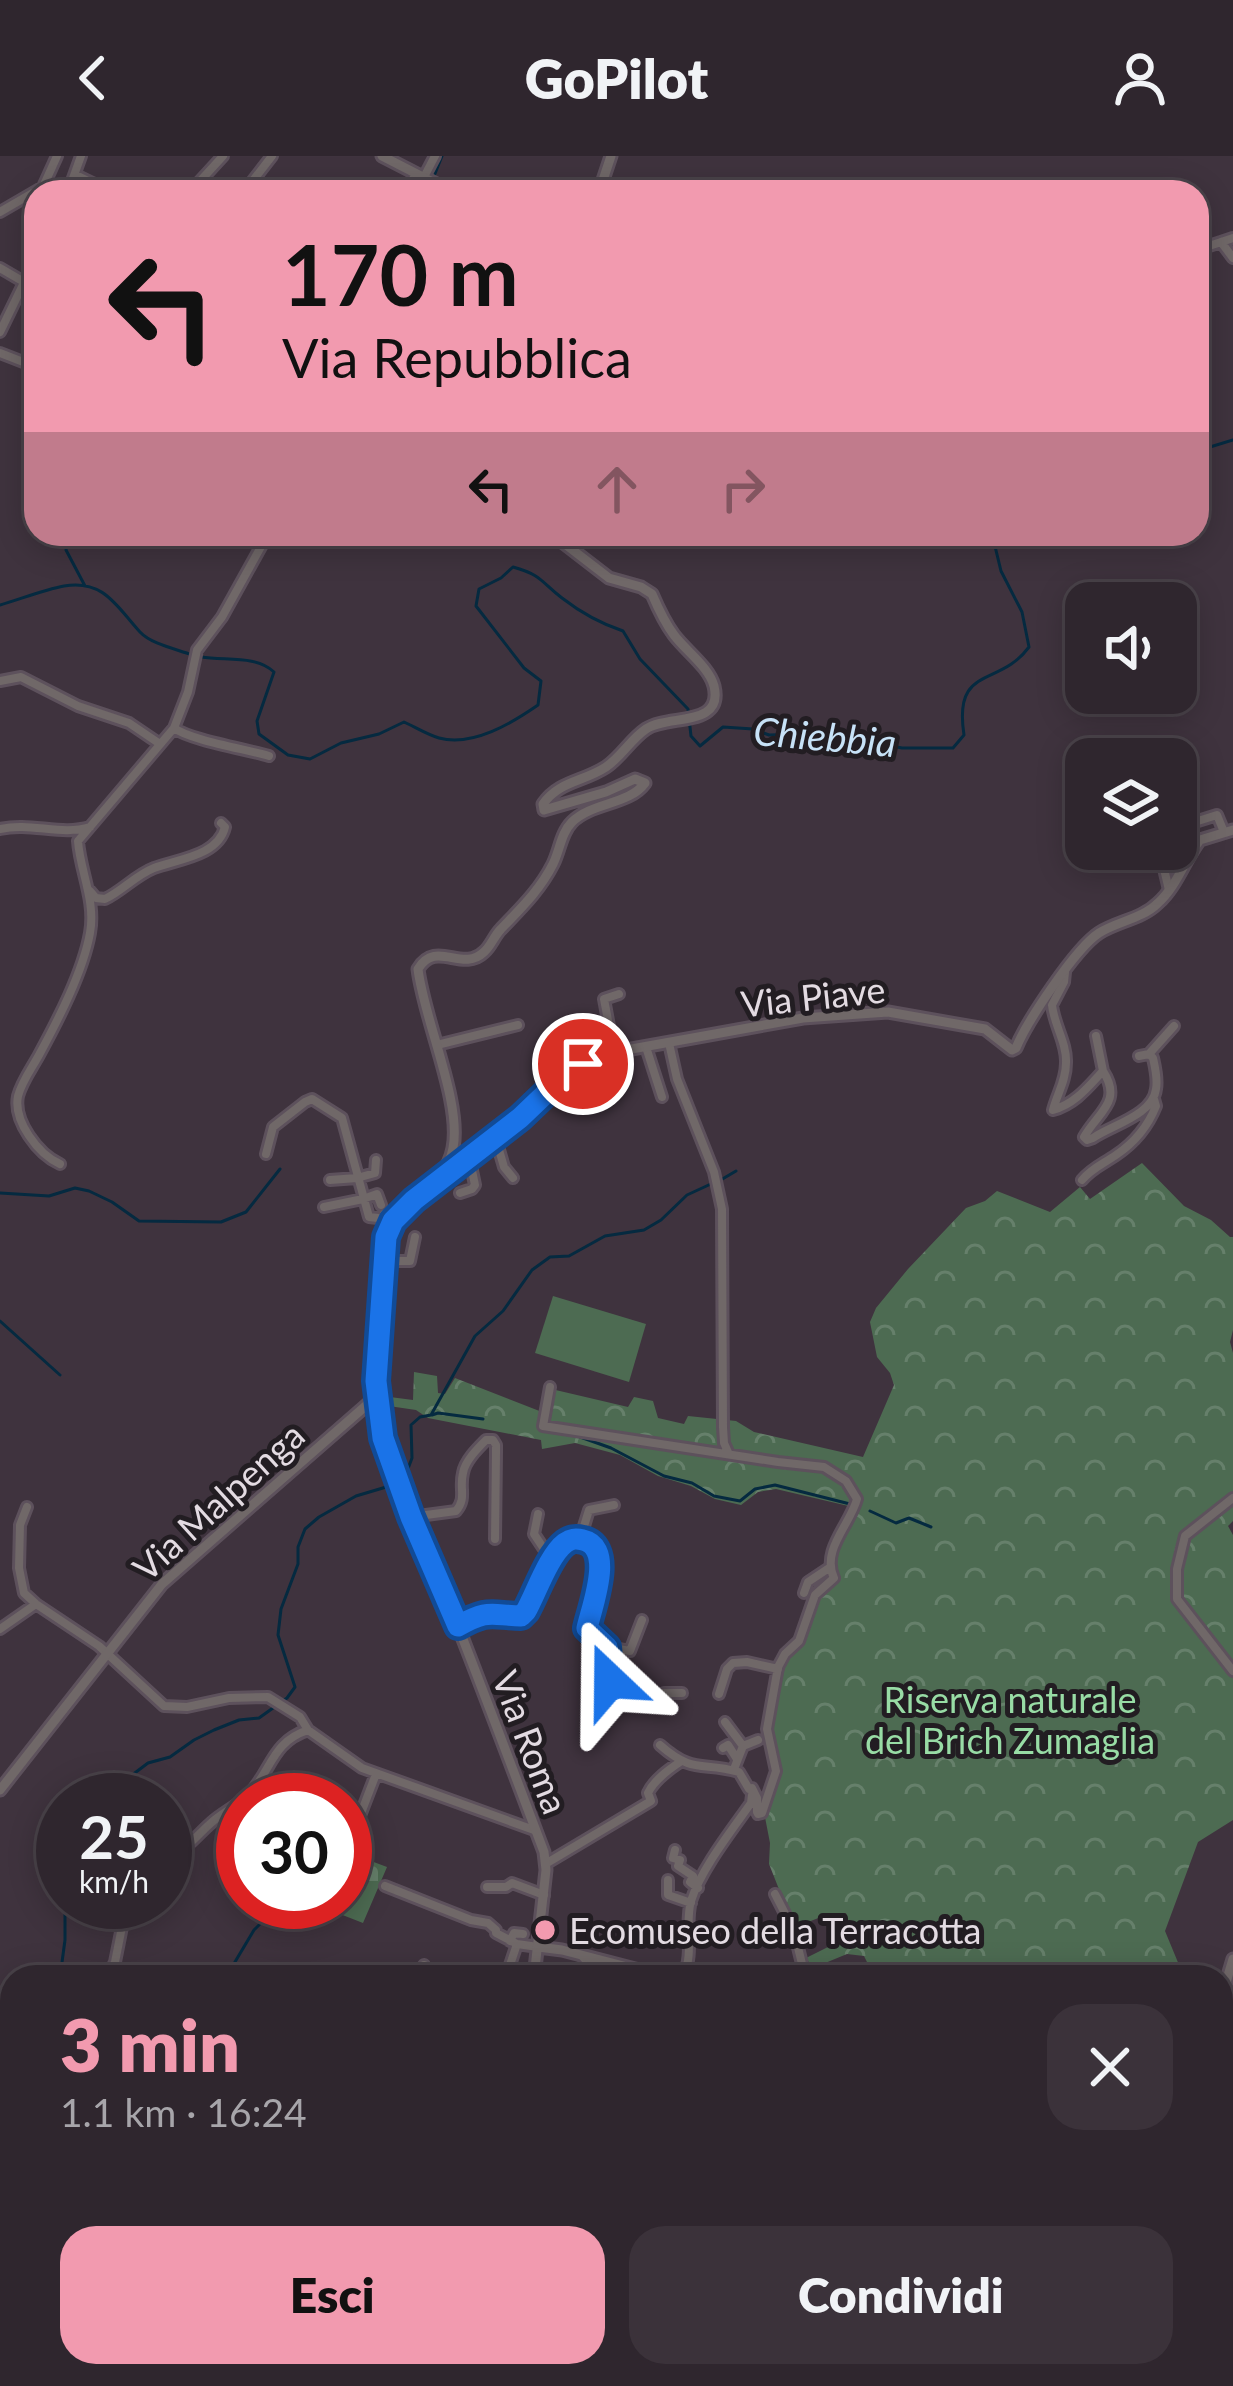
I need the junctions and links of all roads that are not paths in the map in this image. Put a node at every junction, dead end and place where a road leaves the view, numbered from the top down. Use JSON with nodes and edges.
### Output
{"nodes":[{"id":1,"x":61,"y":156,"type":"edge"},
{"id":2,"x":224,"y":156,"type":"edge"},
{"id":3,"x":272,"y":156,"type":"edge"},
{"id":4,"x":382,"y":156,"type":"edge"},
{"id":5,"x":435,"y":156,"type":"edge"},
{"id":6,"x":78,"y":165,"type":"edge"},
{"id":7,"x":421,"y":176,"type":"junction"},
{"id":8,"x":201,"y":180,"type":"edge"},
{"id":9,"x":253,"y":180,"type":"edge"},
{"id":10,"x":416,"y":180,"type":"edge"},
{"id":11,"x":426,"y":180,"type":"edge"},
{"id":12,"x":1233,"y":238,"type":"edge"},
{"id":13,"x":1221,"y":242,"type":"junction"},
{"id":14,"x":1209,"y":246,"type":"edge"},
{"id":15,"x":1233,"y":258,"type":"edge"},
{"id":16,"x":0,"y":268,"type":"edge"},
{"id":17,"x":24,"y":282,"type":"joint"},
{"id":18,"x":0,"y":332,"type":"edge"},
{"id":19,"x":261,"y":546,"type":"edge"},
{"id":20,"x":568,"y":546,"type":"edge"},
{"id":21,"x":0,"y":681,"type":"edge"},
{"id":22,"x":174,"y":728,"type":"junction"},
{"id":23,"x":160,"y":744,"type":"junction"},
{"id":24,"x":268,"y":756,"type":"dead end"},
{"id":25,"x":1197,"y":821,"type":"edge"},
{"id":26,"x":221,"y":823,"type":"dead end"},
{"id":27,"x":92,"y":827,"type":"junction"},
{"id":28,"x":0,"y":829,"type":"edge"},
{"id":29,"x":1228,"y":831,"type":"edge"},
{"id":30,"x":1164,"y":870,"type":"edge"},
{"id":31,"x":89,"y":890,"type":"junction"},
{"id":32,"x":1169,"y":890,"type":"junction"},
{"id":33,"x":1065,"y":972,"type":"junction"},
{"id":34,"x":619,"y":994,"type":"dead end"},
{"id":35,"x":518,"y":1025,"type":"dead end"},
{"id":36,"x":1174,"y":1026,"type":"dead end"},
{"id":37,"x":1096,"y":1036,"type":"dead end"},
{"id":38,"x":669,"y":1042,"type":"junction"},
{"id":39,"x":435,"y":1046,"type":"junction"},
{"id":40,"x":646,"y":1047,"type":"junction"},
{"id":41,"x":614,"y":1052,"type":"junction"},
{"id":42,"x":1102,"y":1071,"type":"junction"},
{"id":43,"x":662,"y":1097,"type":"dead end"},
{"id":44,"x":1153,"y":1098,"type":"junction"},
{"id":45,"x":454,"y":1117,"type":"junction"},
{"id":46,"x":490,"y":1140,"type":"junction"},
{"id":47,"x":453,"y":1148,"type":"junction"},
{"id":48,"x":469,"y":1151,"type":"junction"},
{"id":49,"x":266,"y":1154,"type":"dead end"},
{"id":50,"x":376,"y":1160,"type":"dead end"},
{"id":51,"x":60,"y":1164,"type":"dead end"},
{"id":52,"x":443,"y":1176,"type":"junction"},
{"id":53,"x":357,"y":1178,"type":"junction"},
{"id":54,"x":513,"y":1178,"type":"dead end"},
{"id":55,"x":330,"y":1180,"type":"dead end"},
{"id":56,"x":1082,"y":1180,"type":"dead end"},
{"id":57,"x":460,"y":1192,"type":"dead end"},
{"id":58,"x":363,"y":1199,"type":"junction"},
{"id":59,"x":324,"y":1208,"type":"dead end"},
{"id":60,"x":387,"y":1218,"type":"junction"},
{"id":61,"x":415,"y":1237,"type":"dead end"},
{"id":62,"x":382,"y":1261,"type":"junction"},
{"id":63,"x":550,"y":1387,"type":"dead end"},
{"id":64,"x":377,"y":1400,"type":"junction"},
{"id":65,"x":729,"y":1453,"type":"junction"},
{"id":66,"x":1233,"y":1498,"type":"edge"},
{"id":67,"x":614,"y":1505,"type":"dead end"},
{"id":68,"x":27,"y":1507,"type":"dead end"},
{"id":69,"x":538,"y":1514,"type":"dead end"},
{"id":70,"x":411,"y":1517,"type":"junction"},
{"id":71,"x":495,"y":1539,"type":"dead end"},
{"id":72,"x":580,"y":1539,"type":"junction"},
{"id":73,"x":555,"y":1555,"type":"junction"},
{"id":74,"x":830,"y":1564,"type":"junction"},
{"id":75,"x":804,"y":1594,"type":"dead end"},
{"id":76,"x":36,"y":1604,"type":"junction"},
{"id":77,"x":642,"y":1620,"type":"dead end"},
{"id":78,"x":458,"y":1626,"type":"junction"},
{"id":79,"x":0,"y":1629,"type":"edge"},
{"id":80,"x":607,"y":1647,"type":"junction"},
{"id":81,"x":106,"y":1654,"type":"junction"},
{"id":82,"x":778,"y":1669,"type":"junction"},
{"id":83,"x":1233,"y":1671,"type":"edge"},
{"id":84,"x":664,"y":1693,"type":"dead end"},
{"id":85,"x":682,"y":1693,"type":"dead end"},
{"id":86,"x":718,"y":1694,"type":"dead end"},
{"id":87,"x":598,"y":1699,"type":"dead end"},
{"id":88,"x":725,"y":1723,"type":"dead end"},
{"id":89,"x":308,"y":1730,"type":"junction"},
{"id":90,"x":758,"y":1740,"type":"dead end"},
{"id":91,"x":660,"y":1745,"type":"dead end"},
{"id":92,"x":743,"y":1746,"type":"junction"},
{"id":93,"x":723,"y":1748,"type":"dead end"},
{"id":94,"x":680,"y":1762,"type":"junction"},
{"id":95,"x":735,"y":1764,"type":"junction"},
{"id":96,"x":376,"y":1774,"type":"junction"},
{"id":97,"x":372,"y":1784,"type":"edge"},
{"id":98,"x":749,"y":1789,"type":"junction"},
{"id":99,"x":0,"y":1790,"type":"edge"},
{"id":100,"x":536,"y":1830,"type":"junction"},
{"id":101,"x":192,"y":1842,"type":"edge"},
{"id":102,"x":675,"y":1850,"type":"dead end"},
{"id":103,"x":547,"y":1863,"type":"junction"},
{"id":104,"x":668,"y":1880,"type":"dead end"},
{"id":105,"x":385,"y":1886,"type":"dead end"},
{"id":106,"x":487,"y":1887,"type":"dead end"},
{"id":107,"x":698,"y":1888,"type":"junction"},
{"id":108,"x":775,"y":1894,"type":"dead end"},
{"id":109,"x":544,"y":1895,"type":"junction"},
{"id":110,"x":691,"y":1903,"type":"junction"},
{"id":111,"x":122,"y":1929,"type":"edge"},
{"id":112,"x":523,"y":1934,"type":"dead end"},
{"id":113,"x":513,"y":1946,"type":"junction"},
{"id":114,"x":538,"y":1947,"type":"junction"},
{"id":115,"x":581,"y":1955,"type":"junction"},
{"id":116,"x":114,"y":1965,"type":"edge"},
{"id":117,"x":509,"y":1965,"type":"edge"},
{"id":118,"x":536,"y":1965,"type":"edge"},
{"id":119,"x":591,"y":1965,"type":"edge"},
{"id":120,"x":620,"y":1965,"type":"edge"},
{"id":121,"x":686,"y":1965,"type":"edge"},
{"id":122,"x":804,"y":1965,"type":"edge"}],
"edges":[{"from":1,"to":6,"type":"street"},
{"from":2,"to":8,"type":"street"},
{"from":3,"to":9,"type":"street"},
{"from":4,"to":7,"type":"street"},
{"from":5,"to":7,"type":"street"},
{"from":7,"to":10,"type":"street"},
{"from":7,"to":11,"type":"street"},
{"from":12,"to":13,"type":"street"},
{"from":13,"to":14,"type":"street"},
{"from":13,"to":15,"type":"street"},
{"from":16,"to":17,"type":"street"},
{"from":17,"to":18,"type":"street"},
{"from":19,"to":22,"type":"street"},
{"from":20,"to":39,"type":"street"},
{"from":21,"to":23,"type":"street"},
{"from":22,"to":23,"type":"street"},
{"from":22,"to":24,"type":"street"},
{"from":23,"to":27,"type":"street"},
{"from":25,"to":29,"type":"street"},
{"from":26,"to":31,"type":"street"},
{"from":27,"to":28,"type":"street"},
{"from":27,"to":31,"type":"street"},
{"from":29,"to":32,"type":"street","name":"Via Piave"},
{"from":30,"to":32,"type":"street"},
{"from":31,"to":51,"type":"street"},
{"from":32,"to":33,"type":"street","name":"Via Piave"},
{"from":33,"to":38,"type":"street","name":"Via Piave"},
{"from":33,"to":42,"type":"street"},
{"from":34,"to":41,"type":"street"},
{"from":35,"to":39,"type":"street"},
{"from":36,"to":44,"type":"street"},
{"from":37,"to":42,"type":"street"},
{"from":38,"to":40,"type":"street","name":"Via Piave"},
{"from":38,"to":65,"type":"street"},
{"from":39,"to":45,"type":"street"},
{"from":40,"to":41,"type":"street","name":"Via Piave"},
{"from":40,"to":43,"type":"street"},
{"from":41,"to":46,"type":"street","name":"Via Piave"},
{"from":42,"to":44,"type":"street"},
{"from":44,"to":56,"type":"street"},
{"from":45,"to":47,"type":"street"},
{"from":45,"to":48,"type":"street"},
{"from":46,"to":48,"type":"street"},
{"from":46,"to":54,"type":"street"},
{"from":47,"to":48,"type":"street"},
{"from":47,"to":52,"type":"street"},
{"from":48,"to":52,"type":"street"},
{"from":48,"to":57,"type":"street"},
{"from":49,"to":53,"type":"street"},
{"from":50,"to":53,"type":"street"},
{"from":52,"to":60,"type":"street"},
{"from":53,"to":55,"type":"street"},
{"from":53,"to":58,"type":"street"},
{"from":58,"to":59,"type":"street"},
{"from":58,"to":60,"type":"street"},
{"from":58,"to":60,"type":"street"},
{"from":60,"to":62,"type":"street","name":"Via Roma"},
{"from":61,"to":62,"type":"street"},
{"from":62,"to":64,"type":"street","name":"Via Roma"},
{"from":63,"to":65,"type":"street"},
{"from":64,"to":70,"type":"street","name":"Via Roma"},
{"from":64,"to":81,"type":"street","name":"Via Malpenga"},
{"from":65,"to":74,"type":"street"},
{"from":66,"to":83,"type":"street"},
{"from":67,"to":72,"type":"street"},
{"from":68,"to":76,"type":"street"},
{"from":69,"to":73,"type":"street"},
{"from":70,"to":71,"type":"street"},
{"from":70,"to":78,"type":"street","name":"Via Roma"},
{"from":72,"to":73,"type":"street"},
{"from":72,"to":80,"type":"street"},
{"from":73,"to":78,"type":"street"},
{"from":74,"to":75,"type":"street"},
{"from":74,"to":82,"type":"street"},
{"from":76,"to":79,"type":"street"},
{"from":76,"to":81,"type":"street"},
{"from":77,"to":80,"type":"street"},
{"from":78,"to":100,"type":"street","name":"Via Roma"},
{"from":80,"to":87,"type":"street"},
{"from":81,"to":89,"type":"street"},
{"from":81,"to":99,"type":"street","name":"Via Malpenga"},
{"from":82,"to":86,"type":"street"},
{"from":82,"to":98,"type":"street"},
{"from":84,"to":85,"type":"street"},
{"from":88,"to":92,"type":"street"},
{"from":89,"to":96,"type":"street"},
{"from":89,"to":101,"type":"street"},
{"from":90,"to":92,"type":"street"},
{"from":91,"to":94,"type":"street"},
{"from":92,"to":95,"type":"street"},
{"from":93,"to":95,"type":"street"},
{"from":94,"to":95,"type":"street"},
{"from":94,"to":103,"type":"street"},
{"from":95,"to":98,"type":"street"},
{"from":96,"to":97,"type":"street"},
{"from":96,"to":100,"type":"street"},
{"from":98,"to":107,"type":"street"},
{"from":100,"to":103,"type":"street","name":"Via Roma"},
{"from":102,"to":107,"type":"street"},
{"from":103,"to":109,"type":"street","name":"Via Roma"},
{"from":104,"to":110,"type":"street"},
{"from":105,"to":113,"type":"street"},
{"from":106,"to":109,"type":"street"},
{"from":107,"to":110,"type":"street"},
{"from":108,"to":122,"type":"street"},
{"from":109,"to":114,"type":"street","name":"Via Roma"},
{"from":110,"to":121,"type":"street"},
{"from":111,"to":116,"type":"street"},
{"from":112,"to":113,"type":"street"},
{"from":113,"to":114,"type":"street"},
{"from":113,"to":117,"type":"street"},
{"from":114,"to":115,"type":"street"},
{"from":114,"to":118,"type":"street","name":"Via Roma"},
{"from":115,"to":119,"type":"street"},
{"from":115,"to":120,"type":"street"}]}
